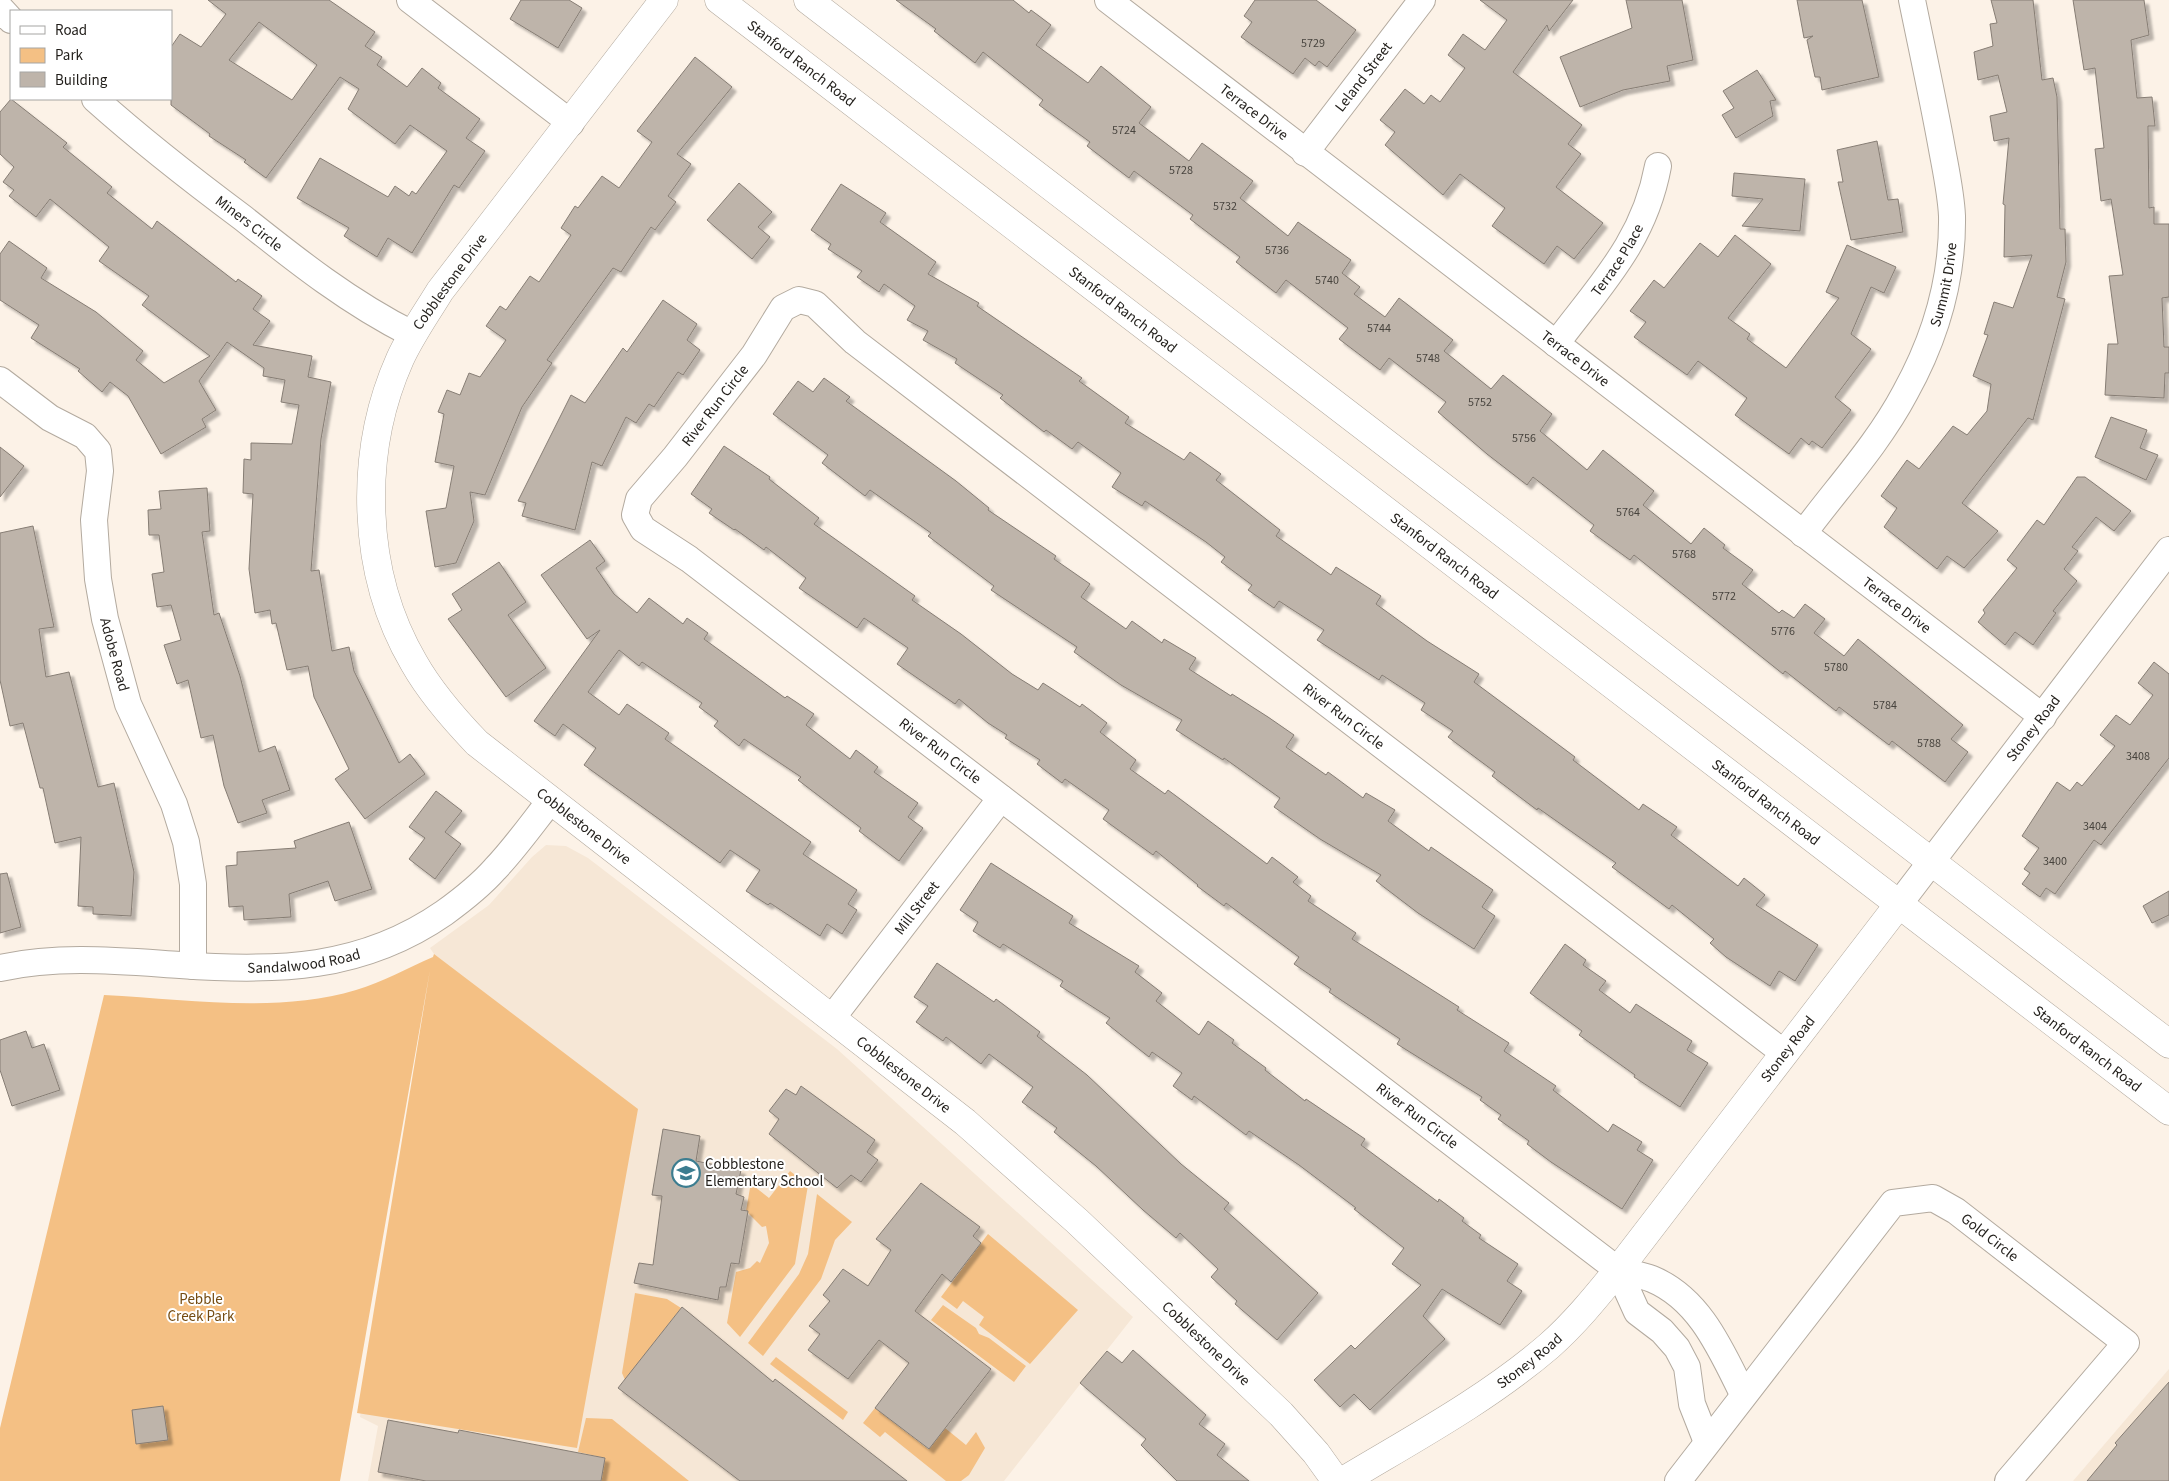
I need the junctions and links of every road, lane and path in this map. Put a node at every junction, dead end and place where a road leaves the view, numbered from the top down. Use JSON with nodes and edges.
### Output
{"nodes":[{"id":1,"x":410,"y":0,"type":"edge"},
{"id":2,"x":664,"y":0,"type":"edge"},
{"id":3,"x":719,"y":0,"type":"edge"},
{"id":4,"x":808,"y":0,"type":"edge"},
{"id":5,"x":1108,"y":0,"type":"edge"},
{"id":6,"x":1422,"y":0,"type":"edge"},
{"id":7,"x":1912,"y":0,"type":"edge"},
{"id":8,"x":0,"y":8,"type":"edge"},
{"id":9,"x":10,"y":19,"type":"edge"},
{"id":10,"x":96,"y":100,"type":"edge"},
{"id":11,"x":571,"y":123,"type":"junction"},
{"id":12,"x":1305,"y":153,"type":"junction"},
{"id":13,"x":1658,"y":166,"type":"dead end"},
{"id":14,"x":412,"y":334,"type":"junction"},
{"id":15,"x":1556,"y":344,"type":"junction"},
{"id":16,"x":0,"y":380,"type":"edge"},
{"id":17,"x":1803,"y":534,"type":"junction"},
{"id":18,"x":2169,"y":550,"type":"edge"},
{"id":19,"x":2043,"y":717,"type":"junction"},
{"id":20,"x":1000,"y":798,"type":"junction"},
{"id":21,"x":550,"y":801,"type":"junction"},
{"id":22,"x":1932,"y":862,"type":"junction"},
{"id":23,"x":1899,"y":904,"type":"junction"},
{"id":24,"x":194,"y":966,"type":"junction"},
{"id":25,"x":0,"y":968,"type":"edge"},
{"id":26,"x":832,"y":1018,"type":"junction"},
{"id":27,"x":2169,"y":1044,"type":"edge"},
{"id":28,"x":1784,"y":1053,"type":"junction"},
{"id":29,"x":2169,"y":1111,"type":"edge"},
{"id":30,"x":1618,"y":1270,"type":"junction"},
{"id":31,"x":1743,"y":1394,"type":"junction"},
{"id":32,"x":1707,"y":1442,"type":"junction"},
{"id":33,"x":1336,"y":1481,"type":"edge"},
{"id":34,"x":1343,"y":1481,"type":"edge"},
{"id":35,"x":1678,"y":1481,"type":"edge"},
{"id":36,"x":2008,"y":1481,"type":"edge"}],
"edges":[{"from":1,"to":11,"type":"street"},
{"from":2,"to":11,"type":"main road","name":"Cobblestone Drive"},
{"from":3,"to":23,"type":"main road","name":"Stanford Ranch Road"},
{"from":4,"to":22,"type":"main road"},
{"from":5,"to":12,"type":"street","name":"Terrace Drive"},
{"from":6,"to":12,"type":"street","name":"Leland Street"},
{"from":7,"to":17,"type":"street","name":"Summit Drive"},
{"from":8,"to":9,"type":"street"},
{"from":10,"to":14,"type":"street","name":"Miners Circle"},
{"from":11,"to":14,"type":"main road","name":"Cobblestone Drive"},
{"from":12,"to":15,"type":"street","name":"Terrace Drive"},
{"from":13,"to":15,"type":"street","name":"Terrace Place"},
{"from":14,"to":21,"type":"main road","name":"Cobblestone Drive"},
{"from":15,"to":17,"type":"street","name":"Terrace Drive"},
{"from":16,"to":24,"type":"street","name":"Adobe Road"},
{"from":17,"to":19,"type":"street","name":"Terrace Drive"},
{"from":18,"to":19,"type":"street","name":"Stoney Road"},
{"from":19,"to":22,"type":"street","name":"Stoney Road"},
{"from":20,"to":26,"type":"street","name":"Mill Street"},
{"from":20,"to":28,"type":"street","name":"River Run Circle"},
{"from":20,"to":30,"type":"street","name":"River Run Circle"},
{"from":21,"to":24,"type":"street","name":"Sandalwood Road"},
{"from":21,"to":26,"type":"main road","name":"Cobblestone Drive"},
{"from":22,"to":23,"type":"street","name":"Stoney Road"},
{"from":22,"to":27,"type":"main road"},
{"from":23,"to":28,"type":"main road","name":"Stoney Road"},
{"from":23,"to":29,"type":"main road","name":"Stanford Ranch Road"},
{"from":24,"to":25,"type":"street","name":"Sandalwood Road"},
{"from":26,"to":33,"type":"main road","name":"Cobblestone Drive"},
{"from":28,"to":30,"type":"main road","name":"Stoney Road"},
{"from":30,"to":31,"type":"street"},
{"from":30,"to":32,"type":"street"},
{"from":30,"to":34,"type":"main road","name":"Stoney Road"},
{"from":31,"to":32,"type":"street","name":"Gold Circle"},
{"from":31,"to":36,"type":"street","name":"Gold Circle"},
{"from":32,"to":35,"type":"street","name":"Gold Circle"}]}
